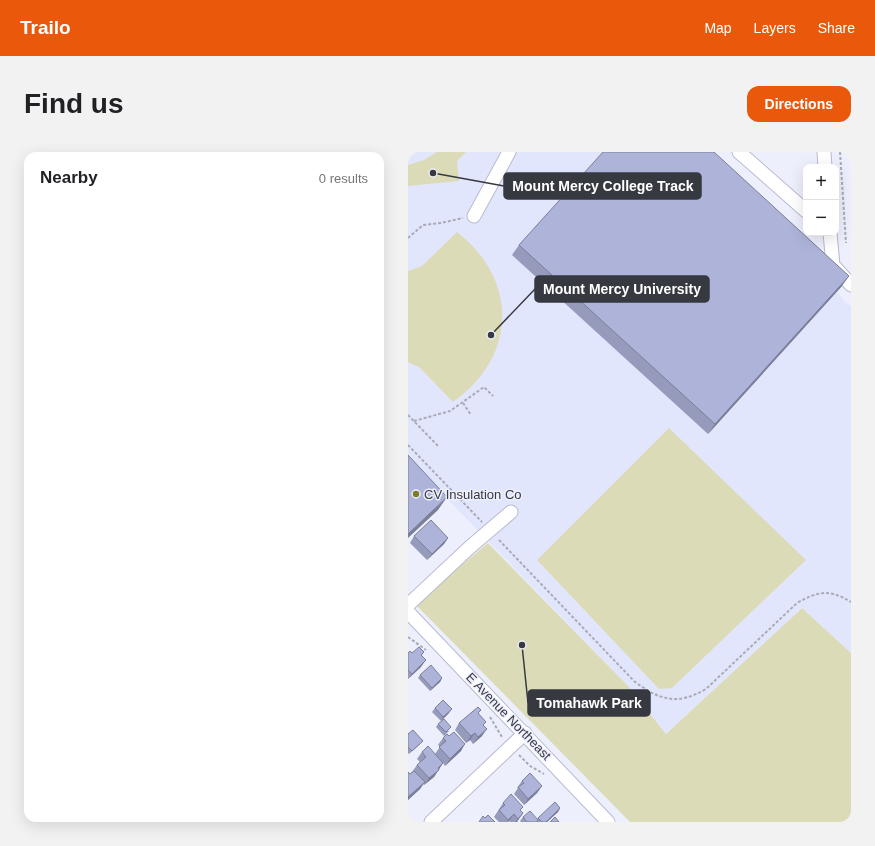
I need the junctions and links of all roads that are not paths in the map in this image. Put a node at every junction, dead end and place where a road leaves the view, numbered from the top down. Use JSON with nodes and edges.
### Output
{"nodes":[{"id":1,"x":509,"y":152,"type":"edge"},
{"id":2,"x":739,"y":152,"type":"edge"},
{"id":3,"x":824,"y":152,"type":"edge"},
{"id":4,"x":825,"y":164,"type":"edge"},
{"id":5,"x":803,"y":208,"type":"edge"},
{"id":6,"x":474,"y":216,"type":"road end"},
{"id":7,"x":830,"y":236,"type":"edge"},
{"id":8,"x":851,"y":285,"type":"edge"},
{"id":9,"x":511,"y":512,"type":"dead end"},
{"id":10,"x":408,"y":605,"type":"edge"},
{"id":11,"x":408,"y":612,"type":"edge"},
{"id":12,"x":525,"y":733,"type":"junction"},
{"id":13,"x":431,"y":822,"type":"edge"},
{"id":14,"x":608,"y":822,"type":"edge"}],
"edges":[{"from":1,"to":6,"type":"street"},
{"from":2,"to":5,"type":"street"},
{"from":3,"to":4,"type":"street"},
{"from":7,"to":8,"type":"street"},
{"from":9,"to":10,"type":"street"},
{"from":11,"to":12,"type":"street","name":"E Avenue Northeast"},
{"from":12,"to":13,"type":"street"},
{"from":12,"to":14,"type":"street","name":"E Avenue Northeast"}]}
